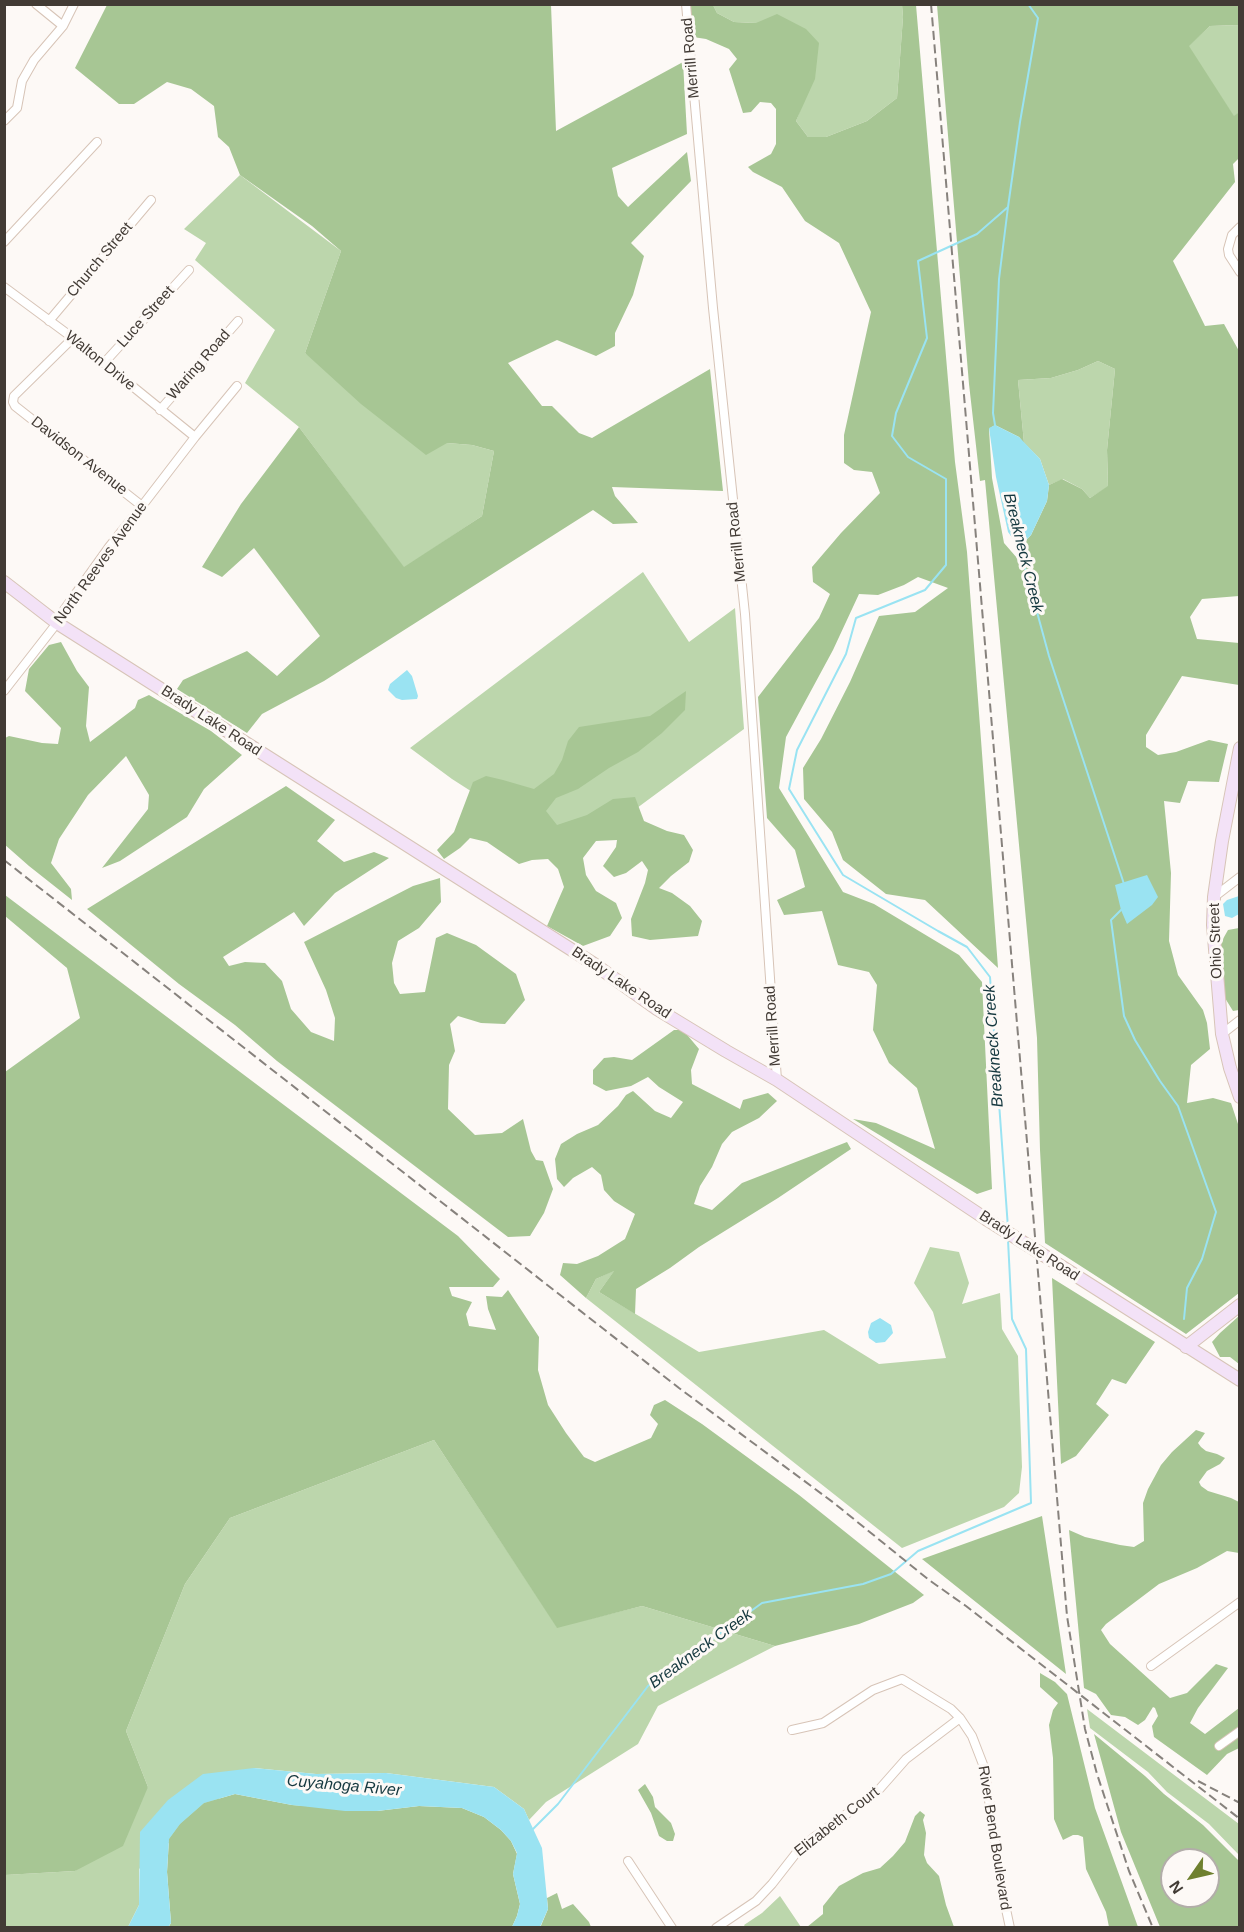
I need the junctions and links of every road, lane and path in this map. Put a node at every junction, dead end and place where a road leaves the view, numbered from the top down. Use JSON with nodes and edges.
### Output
{"nodes":[{"id":1,"x":36,"y":4,"type":"edge"},
{"id":2,"x":74,"y":4,"type":"edge"},
{"id":3,"x":686,"y":4,"type":"edge"},
{"id":4,"x":63,"y":26,"type":"junction"},
{"id":5,"x":4,"y":121,"type":"edge"},
{"id":6,"x":97,"y":142,"type":"dead end"},
{"id":7,"x":151,"y":200,"type":"dead end"},
{"id":8,"x":1239,"y":227,"type":"edge"},
{"id":9,"x":4,"y":242,"type":"edge"},
{"id":10,"x":189,"y":270,"type":"dead end"},
{"id":11,"x":1239,"y":272,"type":"edge"},
{"id":12,"x":6,"y":292,"type":"edge"},
{"id":13,"x":49,"y":321,"type":"junction"},
{"id":14,"x":238,"y":321,"type":"dead end"},
{"id":15,"x":73,"y":338,"type":"junction"},
{"id":16,"x":104,"y":363,"type":"junction"},
{"id":17,"x":237,"y":386,"type":"dead end"},
{"id":18,"x":160,"y":410,"type":"junction"},
{"id":19,"x":195,"y":437,"type":"junction"},
{"id":20,"x":142,"y":506,"type":"junction"},
{"id":21,"x":4,"y":582,"type":"edge"},
{"id":22,"x":57,"y":623,"type":"junction"},
{"id":23,"x":6,"y":689,"type":"edge"},
{"id":24,"x":1239,"y":748,"type":"edge"},
{"id":25,"x":1239,"y":877,"type":"edge"},
{"id":26,"x":1214,"y":897,"type":"junction"},
{"id":27,"x":1239,"y":1020,"type":"edge"},
{"id":28,"x":1222,"y":1034,"type":"junction"},
{"id":29,"x":777,"y":1080,"type":"junction"},
{"id":30,"x":1239,"y":1097,"type":"edge"},
{"id":31,"x":1239,"y":1305,"type":"edge"},
{"id":32,"x":1186,"y":1347,"type":"junction"},
{"id":33,"x":1239,"y":1380,"type":"edge"},
{"id":34,"x":1239,"y":1602,"type":"edge"},
{"id":35,"x":1151,"y":1666,"type":"dead end"},
{"id":36,"x":960,"y":1718,"type":"junction"},
{"id":37,"x":792,"y":1730,"type":"dead end"},
{"id":38,"x":1239,"y":1731,"type":"edge"},
{"id":39,"x":1219,"y":1746,"type":"dead end"},
{"id":40,"x":628,"y":1861,"type":"dead end"},
{"id":41,"x":672,"y":1928,"type":"edge"},
{"id":42,"x":716,"y":1928,"type":"edge"},
{"id":43,"x":1010,"y":1928,"type":"edge"}],
"edges":[{"from":1,"to":4,"type":"street"},
{"from":2,"to":4,"type":"street"},
{"from":3,"to":29,"type":"street","name":"Merrill Road"},
{"from":4,"to":5,"type":"street"},
{"from":6,"to":9,"type":"street"},
{"from":7,"to":13,"type":"street","name":"Church Street"},
{"from":8,"to":11,"type":"street"},
{"from":10,"to":16,"type":"street","name":"Luce Street"},
{"from":12,"to":13,"type":"street","name":"Walton Drive"},
{"from":13,"to":15,"type":"street","name":"Walton Drive"},
{"from":14,"to":18,"type":"street","name":"Waring Road"},
{"from":15,"to":16,"type":"street","name":"Walton Drive"},
{"from":15,"to":20,"type":"street","name":"Davidson Avenue"},
{"from":16,"to":18,"type":"street","name":"Walton Drive"},
{"from":17,"to":19,"type":"street","name":"North Reeves Avenue"},
{"from":18,"to":19,"type":"street","name":"Walton Drive"},
{"from":19,"to":20,"type":"street","name":"North Reeves Avenue"},
{"from":20,"to":22,"type":"street","name":"North Reeves Avenue"},
{"from":21,"to":22,"type":"street","name":"Brady Lake Road"},
{"from":22,"to":23,"type":"street","name":"North Reeves Avenue"},
{"from":22,"to":29,"type":"street","name":"Brady Lake Road"},
{"from":24,"to":26,"type":"street","name":"Ohio Street"},
{"from":25,"to":26,"type":"street"},
{"from":26,"to":28,"type":"street","name":"Ohio Street"},
{"from":27,"to":28,"type":"street"},
{"from":28,"to":30,"type":"street","name":"Ohio Street"},
{"from":29,"to":32,"type":"street","name":"Brady Lake Road","bridge":true},
{"from":31,"to":32,"type":"street"},
{"from":32,"to":33,"type":"street","name":"Brady Lake Road"},
{"from":34,"to":35,"type":"street"},
{"from":36,"to":37,"type":"street","name":"River Bend Boulevard"},
{"from":36,"to":42,"type":"street","name":"Elizabeth Court"},
{"from":36,"to":43,"type":"street","name":"River Bend Boulevard"},
{"from":38,"to":39,"type":"street"},
{"from":40,"to":41,"type":"street"}]}
